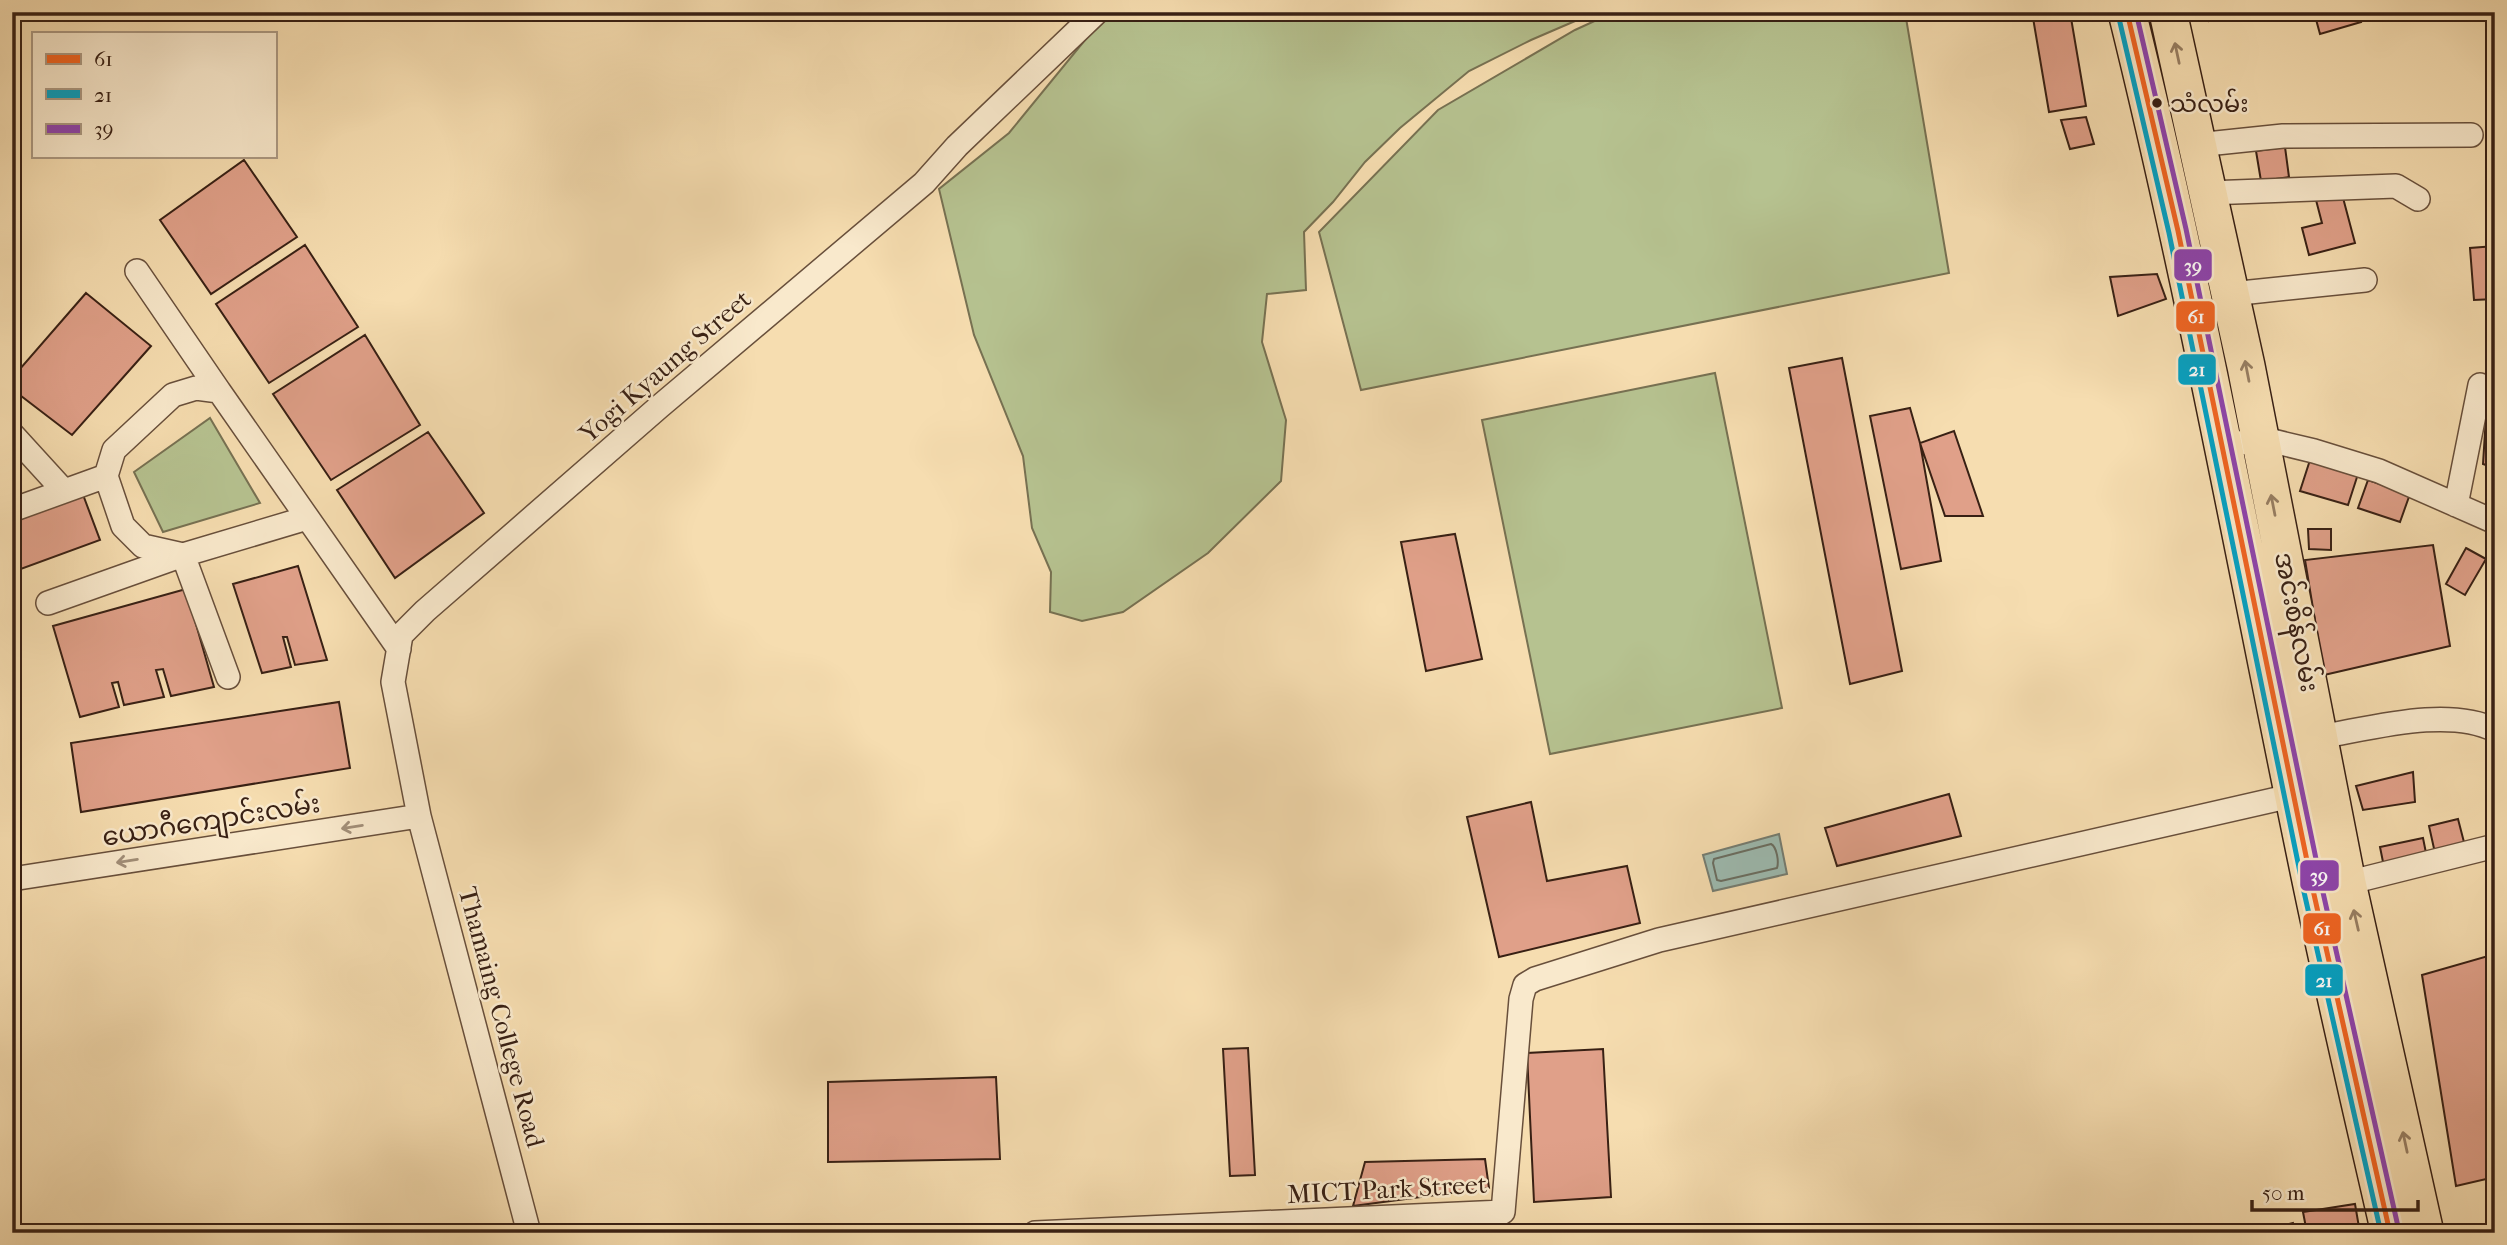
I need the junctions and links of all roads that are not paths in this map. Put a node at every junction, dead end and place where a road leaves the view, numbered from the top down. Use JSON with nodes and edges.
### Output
{"nodes":[{"id":1,"x":1097,"y":12,"type":"edge"},
{"id":2,"x":2127,"y":12,"type":"edge"},
{"id":3,"x":2168,"y":12,"type":"edge"},
{"id":4,"x":2471,"y":135,"type":"dead end"},
{"id":5,"x":2202,"y":165,"type":"junction"},
{"id":6,"x":2164,"y":167,"type":"junction"},
{"id":7,"x":2418,"y":199,"type":"dead end"},
{"id":8,"x":2221,"y":246,"type":"junction"},
{"id":9,"x":2183,"y":256,"type":"junction"},
{"id":10,"x":137,"y":271,"type":"dead end"},
{"id":11,"x":2365,"y":280,"type":"dead end"},
{"id":12,"x":2231,"y":294,"type":"junction"},
{"id":13,"x":2480,"y":385,"type":"dead end"},
{"id":14,"x":219,"y":391,"type":"junction"},
{"id":15,"x":12,"y":433,"type":"edge"},
{"id":16,"x":2260,"y":438,"type":"junction"},
{"id":17,"x":2225,"y":447,"type":"junction"},
{"id":18,"x":106,"y":476,"type":"junction"},
{"id":19,"x":64,"y":491,"type":"junction"},
{"id":20,"x":2456,"y":505,"type":"junction"},
{"id":21,"x":12,"y":510,"type":"edge"},
{"id":22,"x":307,"y":517,"type":"junction"},
{"id":23,"x":2495,"y":522,"type":"edge"},
{"id":24,"x":183,"y":555,"type":"junction"},
{"id":25,"x":48,"y":603,"type":"dead end"},
{"id":26,"x":399,"y":649,"type":"junction"},
{"id":27,"x":2306,"y":666,"type":"junction"},
{"id":28,"x":2270,"y":675,"type":"junction"},
{"id":29,"x":228,"y":677,"type":"dead end"},
{"id":30,"x":2495,"y":730,"type":"edge"},
{"id":31,"x":2319,"y":737,"type":"junction"},
{"id":32,"x":2311,"y":792,"type":"junction"},
{"id":33,"x":419,"y":816,"type":"junction"},
{"id":34,"x":2495,"y":846,"type":"edge"},
{"id":35,"x":12,"y":879,"type":"edge"},
{"id":36,"x":2347,"y":883,"type":"junction"},
{"id":37,"x":1504,"y":1222,"type":"edge"},
{"id":38,"x":1227,"y":1229,"type":"edge"},
{"id":39,"x":529,"y":1233,"type":"edge"},
{"id":40,"x":1035,"y":1233,"type":"edge"},
{"id":41,"x":2390,"y":1233,"type":"edge"},
{"id":42,"x":2425,"y":1233,"type":"edge"}],
"edges":[{"from":1,"to":26,"type":"street","name":"Yogi Kyaung Street"},
{"from":2,"to":6,"type":"main road"},
{"from":5,"to":3,"type":"main road","name":"အင်းစိန်လမ်း","one_way":true},
{"from":4,"to":5,"type":"street"},
{"from":5,"to":6,"type":"main road"},
{"from":5,"to":7,"type":"street"},
{"from":5,"to":8,"type":"main road","name":"အင်းစိန်လမ်း"},
{"from":6,"to":9,"type":"main road"},
{"from":8,"to":9,"type":"main road"},
{"from":8,"to":12,"type":"main road","name":"အင်းစိန်လမ်း"},
{"from":9,"to":17,"type":"main road"},
{"from":10,"to":14,"type":"street"},
{"from":11,"to":12,"type":"street"},
{"from":16,"to":12,"type":"main road","name":"အင်းစိန်လမ်း","one_way":true},
{"from":13,"to":20,"type":"street"},
{"from":14,"to":18,"type":"street"},
{"from":14,"to":22,"type":"street"},
{"from":15,"to":19,"type":"street"},
{"from":16,"to":17,"type":"street"},
{"from":16,"to":20,"type":"street"},
{"from":27,"to":16,"type":"main road","name":"အင်းစိန်လမ်း","one_way":true},
{"from":17,"to":28,"type":"main road"},
{"from":18,"to":19,"type":"street"},
{"from":18,"to":24,"type":"street"},
{"from":19,"to":21,"type":"street"},
{"from":20,"to":23,"type":"street"},
{"from":22,"to":24,"type":"street"},
{"from":22,"to":26,"type":"street"},
{"from":24,"to":25,"type":"street"},
{"from":24,"to":29,"type":"street"},
{"from":26,"to":33,"type":"street","name":"Yogi Kyaung Street"},
{"from":27,"to":28,"type":"main road"},
{"from":27,"to":31,"type":"main road","name":"အင်းစိန်လမ်း"},
{"from":28,"to":32,"type":"main road"},
{"from":30,"to":31,"type":"street"},
{"from":31,"to":32,"type":"main road","name":"အင်းစိန်လမ်း"},
{"from":32,"to":36,"type":"main road","name":"အင်းစိန်လမ်း"},
{"from":32,"to":37,"type":"street","name":"MICT Park Street"},
{"from":32,"to":41,"type":"main road"},
{"from":33,"to":35,"type":"street","name":"ယောဂီကျောင်းလမ်း","one_way":true},
{"from":33,"to":39,"type":"street","name":"Thamaing College Road"},
{"from":34,"to":36,"type":"street"},
{"from":42,"to":36,"type":"main road","name":"အင်းစိန်လမ်း","one_way":true},
{"from":37,"to":38,"type":"street","name":"MICT Park Street"},
{"from":38,"to":40,"type":"street","name":"MICT Park Street"}]}
